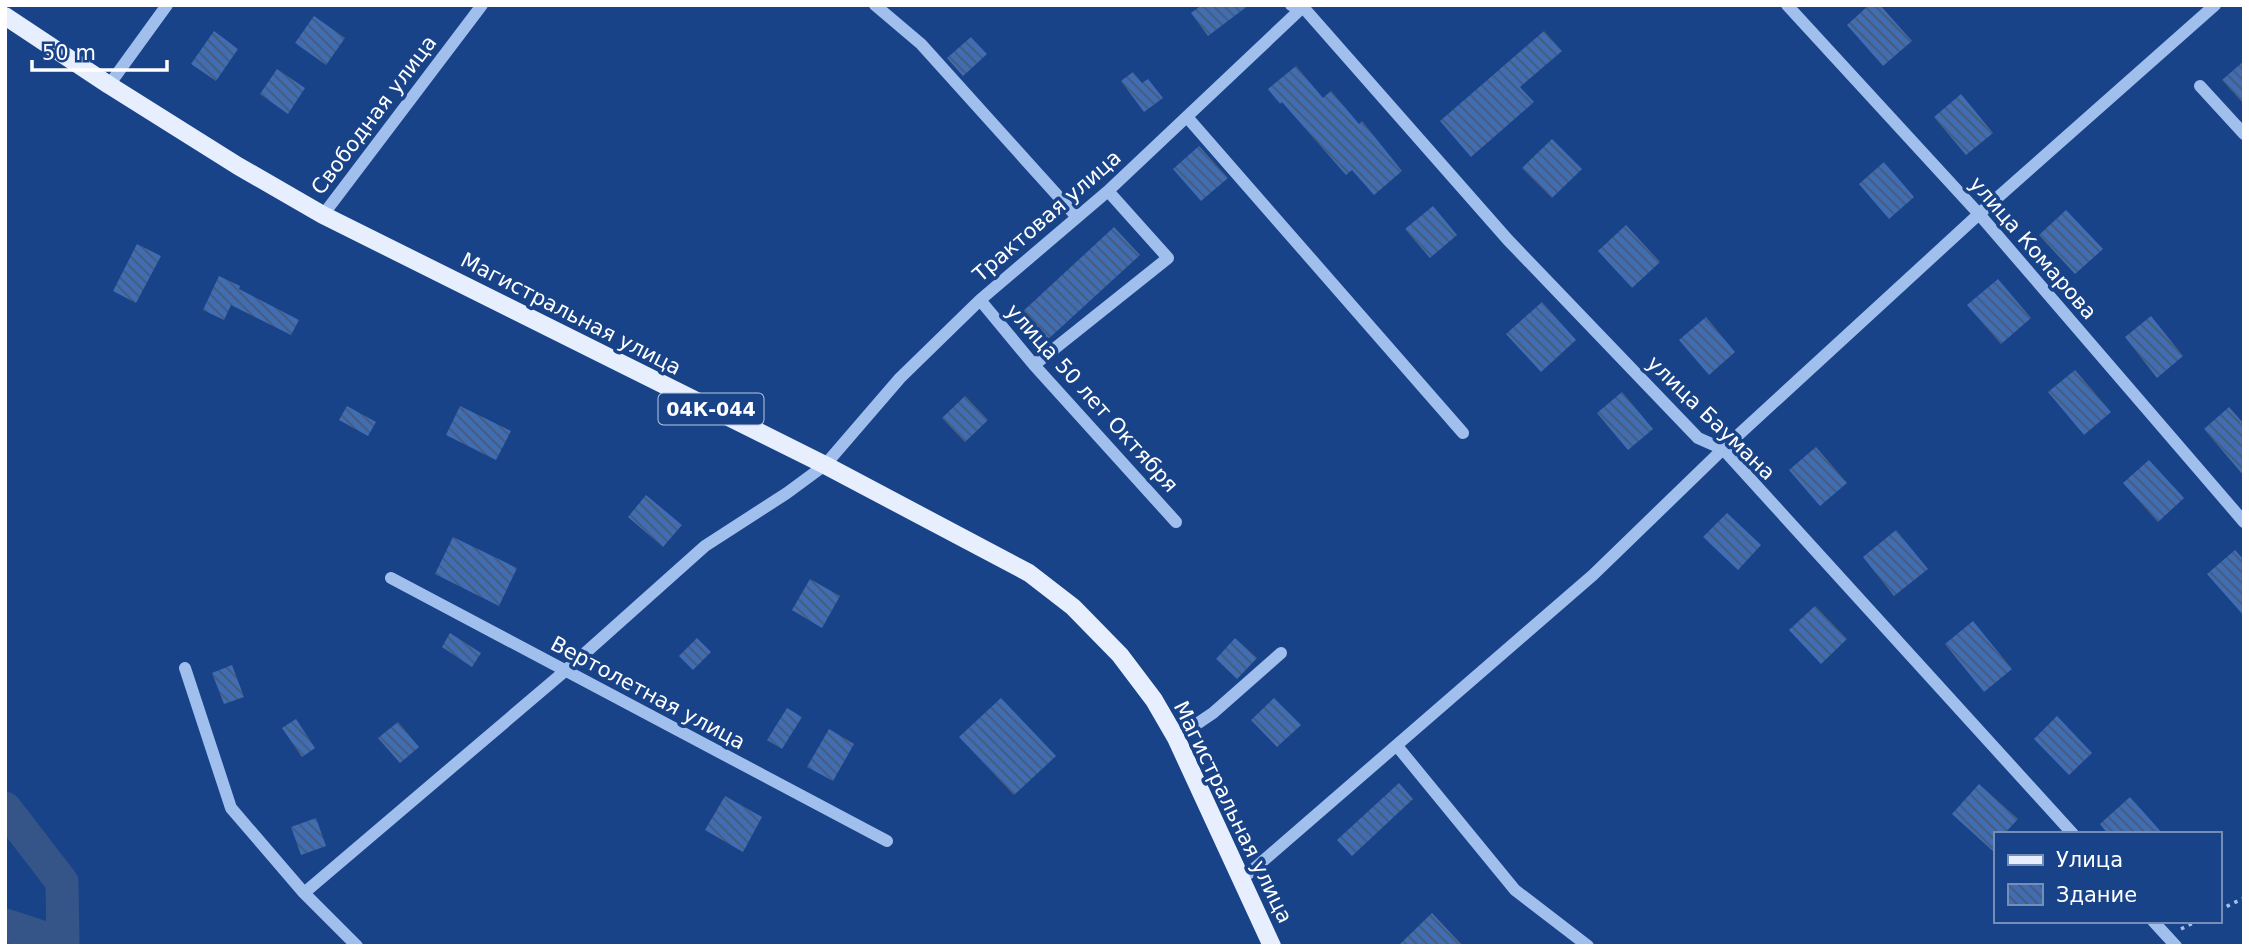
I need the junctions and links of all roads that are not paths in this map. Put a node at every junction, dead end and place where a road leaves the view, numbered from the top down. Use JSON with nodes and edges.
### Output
{"nodes":[{"id":1,"x":167,"y":5,"type":"edge"},
{"id":2,"x":482,"y":5,"type":"edge"},
{"id":3,"x":875,"y":5,"type":"edge"},
{"id":4,"x":1787,"y":5,"type":"edge"},
{"id":5,"x":2214,"y":5,"type":"edge"},
{"id":6,"x":1300,"y":6,"type":"edge"},
{"id":7,"x":5,"y":16,"type":"edge"},
{"id":8,"x":109,"y":85,"type":"junction"},
{"id":9,"x":2200,"y":86,"type":"dead end"},
{"id":10,"x":1187,"y":117,"type":"junction"},
{"id":11,"x":2244,"y":134,"type":"edge"},
{"id":12,"x":1108,"y":191,"type":"junction"},
{"id":13,"x":1979,"y":214,"type":"junction"},
{"id":14,"x":323,"y":215,"type":"junction"},
{"id":15,"x":1076,"y":216,"type":"junction"},
{"id":16,"x":980,"y":300,"type":"junction"},
{"id":17,"x":1034,"y":365,"type":"junction"},
{"id":18,"x":1463,"y":433,"type":"dead end"},
{"id":19,"x":1723,"y":449,"type":"junction"},
{"id":20,"x":825,"y":464,"type":"junction"},
{"id":21,"x":1176,"y":522,"type":"dead end"},
{"id":22,"x":2244,"y":522,"type":"edge"},
{"id":23,"x":391,"y":578,"type":"dead end"},
{"id":24,"x":1281,"y":653,"type":"dead end"},
{"id":25,"x":185,"y":667,"type":"dead end"},
{"id":26,"x":565,"y":671,"type":"junction"},
{"id":27,"x":1176,"y":738,"type":"junction"},
{"id":28,"x":1397,"y":746,"type":"junction"},
{"id":29,"x":2071,"y":832,"type":"edge"},
{"id":30,"x":887,"y":841,"type":"dead end"},
{"id":31,"x":1241,"y":880,"type":"junction"},
{"id":32,"x":304,"y":892,"type":"junction"},
{"id":33,"x":2155,"y":923,"type":"edge"},
{"id":34,"x":2171,"y":941,"type":"edge"},
{"id":35,"x":356,"y":946,"type":"edge"},
{"id":36,"x":1272,"y":946,"type":"edge"},
{"id":37,"x":1588,"y":946,"type":"edge"},
{"id":38,"x":2157,"y":946,"type":"edge"}],
"edges":[{"from":1,"to":8,"type":"street"},
{"from":2,"to":14,"type":"street","name":"Свободная улица"},
{"from":3,"to":15,"type":"street"},
{"from":4,"to":13,"type":"street","name":"улица Комарова"},
{"from":5,"to":13,"type":"street"},
{"from":6,"to":10,"type":"street","name":"Трактовая улица"},
{"from":6,"to":19,"type":"street","name":"улица Баумана"},
{"from":7,"to":8,"type":"main road","name":"Магистральная улица","number":"04К-044"},
{"from":8,"to":14,"type":"main road","name":"Магистральная улица","number":"04К-044"},
{"from":9,"to":11,"type":"street"},
{"from":10,"to":12,"type":"street","name":"Трактовая улица"},
{"from":10,"to":18,"type":"street"},
{"from":12,"to":15,"type":"street","name":"Трактовая улица"},
{"from":12,"to":17,"type":"street"},
{"from":13,"to":19,"type":"street"},
{"from":13,"to":22,"type":"street","name":"улица Комарова"},
{"from":14,"to":20,"type":"main road","name":"Магистральная улица","number":"04К-044"},
{"from":15,"to":16,"type":"street","name":"Трактовая улица"},
{"from":16,"to":17,"type":"street","name":"улица 50 лет Октября"},
{"from":16,"to":20,"type":"street","name":"Трактовая улица"},
{"from":17,"to":21,"type":"street","name":"улица 50 лет Октября"},
{"from":19,"to":28,"type":"street"},
{"from":19,"to":29,"type":"street","name":"улица Баумана"},
{"from":20,"to":26,"type":"street","name":"Трактовая улица"},
{"from":20,"to":27,"type":"main road","name":"Магистральная улица","number":"04К-044"},
{"from":23,"to":26,"type":"street","name":"Вертолетная улица"},
{"from":24,"to":27,"type":"street"},
{"from":25,"to":32,"type":"street"},
{"from":26,"to":30,"type":"street","name":"Вертолетная улица"},
{"from":26,"to":32,"type":"street","name":"Трактовая улица"},
{"from":27,"to":31,"type":"main road","name":"Магистральная улица","number":"04К-044"},
{"from":28,"to":31,"type":"street"},
{"from":28,"to":37,"type":"street"},
{"from":31,"to":36,"type":"main road","name":"Магистральная улица","number":"04К-044"},
{"from":32,"to":35,"type":"street"},
{"from":33,"to":34,"type":"street"},
{"from":34,"to":38,"type":"street"}]}
